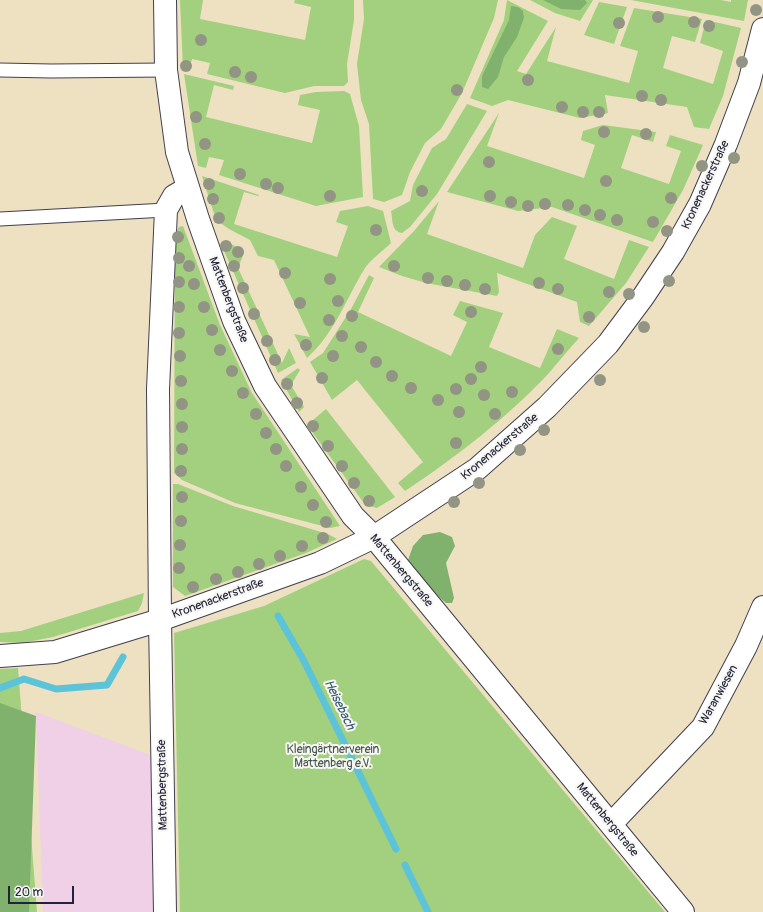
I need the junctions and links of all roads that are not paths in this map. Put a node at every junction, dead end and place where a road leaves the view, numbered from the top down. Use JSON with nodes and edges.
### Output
{"nodes":[{"id":1,"x":165,"y":0,"type":"edge"},
{"id":2,"x":763,"y":29,"type":"edge"},
{"id":3,"x":0,"y":70,"type":"edge"},
{"id":4,"x":166,"y":70,"type":"junction"},
{"id":5,"x":188,"y":188,"type":"junction"},
{"id":6,"x":166,"y":210,"type":"junction"},
{"id":7,"x":0,"y":219,"type":"edge"},
{"id":8,"x":374,"y":537,"type":"junction"},
{"id":9,"x":763,"y":607,"type":"edge"},
{"id":10,"x":160,"y":620,"type":"junction"},
{"id":11,"x":0,"y":656,"type":"edge"},
{"id":12,"x":611,"y":824,"type":"junction"},
{"id":13,"x":165,"y":912,"type":"edge"},
{"id":14,"x":683,"y":912,"type":"edge"}],
"edges":[{"from":1,"to":4,"type":"street","name":"Mattenbergstraße"},
{"from":2,"to":8,"type":"street","name":"Kronenackerstraße"},
{"from":3,"to":4,"type":"lane"},
{"from":4,"to":5,"type":"street","name":"Mattenbergstraße"},
{"from":5,"to":6,"type":"street"},
{"from":5,"to":8,"type":"street","name":"Mattenbergstraße"},
{"from":6,"to":7,"type":"lane"},
{"from":6,"to":10,"type":"street","name":"Mattenbergstraße"},
{"from":8,"to":10,"type":"street","name":"Kronenackerstraße"},
{"from":8,"to":12,"type":"street","name":"Mattenbergstraße"},
{"from":9,"to":12,"type":"street","name":"Waranwiesen"},
{"from":10,"to":11,"type":"street","name":"Kronenackerstraße"},
{"from":10,"to":13,"type":"street","name":"Mattenbergstraße"},
{"from":12,"to":14,"type":"street","name":"Mattenbergstraße"}]}
